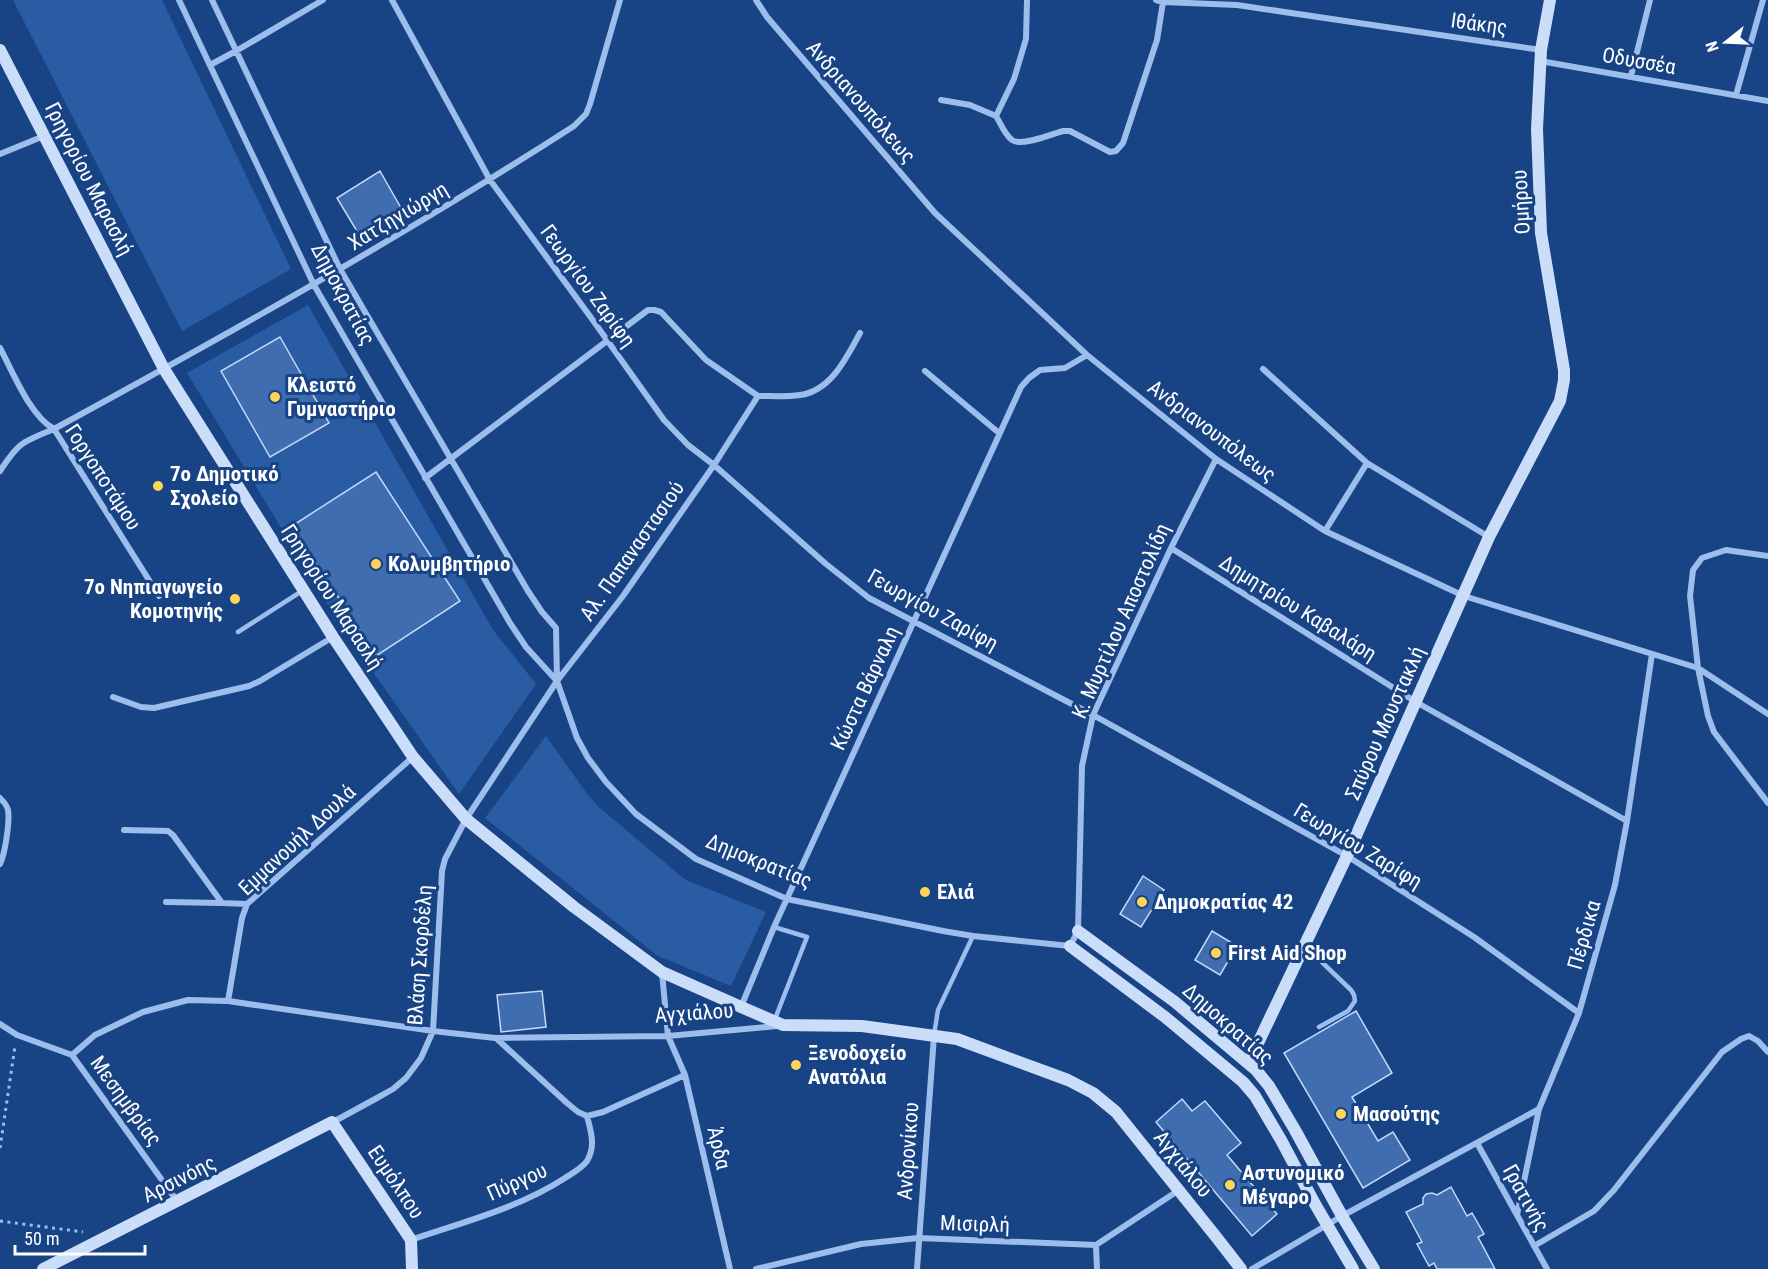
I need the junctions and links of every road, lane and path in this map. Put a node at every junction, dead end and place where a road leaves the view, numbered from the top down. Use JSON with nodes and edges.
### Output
{"nodes":[{"id":1,"x":179,"y":0,"type":"edge"},
{"id":2,"x":212,"y":0,"type":"edge"},
{"id":3,"x":324,"y":0,"type":"edge"},
{"id":4,"x":392,"y":0,"type":"edge"},
{"id":5,"x":620,"y":0,"type":"edge"},
{"id":6,"x":756,"y":0,"type":"edge"},
{"id":7,"x":1027,"y":0,"type":"edge"},
{"id":8,"x":1156,"y":0,"type":"edge"},
{"id":9,"x":1550,"y":0,"type":"edge"},
{"id":10,"x":1650,"y":0,"type":"edge"},
{"id":11,"x":1763,"y":0,"type":"edge"},
{"id":12,"x":1163,"y":2,"type":"junction"},
{"id":13,"x":1217,"y":2,"type":"edge"},
{"id":14,"x":0,"y":50,"type":"edge"},
{"id":15,"x":236,"y":51,"type":"junction"},
{"id":16,"x":1540,"y":55,"type":"junction"},
{"id":17,"x":210,"y":65,"type":"junction"},
{"id":18,"x":1631,"y":76,"type":"junction"},
{"id":19,"x":1736,"y":95,"type":"junction"},
{"id":20,"x":941,"y":100,"type":"dead end"},
{"id":21,"x":1768,"y":101,"type":"edge"},
{"id":22,"x":996,"y":116,"type":"junction"},
{"id":23,"x":44,"y":135,"type":"junction"},
{"id":24,"x":0,"y":154,"type":"edge"},
{"id":25,"x":490,"y":180,"type":"junction"},
{"id":26,"x":340,"y":269,"type":"junction"},
{"id":27,"x":314,"y":285,"type":"junction"},
{"id":28,"x":860,"y":333,"type":"dead end"},
{"id":29,"x":607,"y":340,"type":"junction"},
{"id":30,"x":0,"y":348,"type":"edge"},
{"id":31,"x":1087,"y":355,"type":"junction"},
{"id":32,"x":164,"y":369,"type":"junction"},
{"id":33,"x":1263,"y":369,"type":"dead end"},
{"id":34,"x":925,"y":371,"type":"dead end"},
{"id":35,"x":758,"y":396,"type":"junction"},
{"id":36,"x":1560,"y":401,"type":"joint"},
{"id":37,"x":54,"y":429,"type":"junction"},
{"id":38,"x":999,"y":433,"type":"junction"},
{"id":39,"x":451,"y":458,"type":"junction"},
{"id":40,"x":1216,"y":459,"type":"junction"},
{"id":41,"x":1367,"y":464,"type":"junction"},
{"id":42,"x":714,"y":465,"type":"junction"},
{"id":43,"x":0,"y":471,"type":"edge"},
{"id":44,"x":424,"y":478,"type":"junction"},
{"id":45,"x":1324,"y":531,"type":"junction"},
{"id":46,"x":1489,"y":537,"type":"junction"},
{"id":47,"x":1171,"y":548,"type":"junction"},
{"id":48,"x":1768,"y":556,"type":"edge"},
{"id":49,"x":304,"y":590,"type":"junction"},
{"id":50,"x":159,"y":596,"type":"dead end"},
{"id":51,"x":1464,"y":596,"type":"junction"},
{"id":52,"x":913,"y":622,"type":"junction"},
{"id":53,"x":238,"y":632,"type":"dead end"},
{"id":54,"x":333,"y":637,"type":"junction"},
{"id":55,"x":1652,"y":654,"type":"junction"},
{"id":56,"x":1698,"y":668,"type":"junction"},
{"id":57,"x":557,"y":681,"type":"junction"},
{"id":58,"x":113,"y":697,"type":"dead end"},
{"id":59,"x":1416,"y":702,"type":"junction"},
{"id":60,"x":1768,"y":714,"type":"edge"},
{"id":61,"x":1093,"y":715,"type":"junction"},
{"id":62,"x":413,"y":757,"type":"junction"},
{"id":63,"x":0,"y":798,"type":"edge"},
{"id":64,"x":1768,"y":803,"type":"edge"},
{"id":65,"x":466,"y":819,"type":"junction"},
{"id":66,"x":1627,"y":821,"type":"junction"},
{"id":67,"x":124,"y":830,"type":"dead end"},
{"id":68,"x":1347,"y":856,"type":"junction"},
{"id":69,"x":0,"y":864,"type":"edge"},
{"id":70,"x":787,"y":899,"type":"junction"},
{"id":71,"x":166,"y":902,"type":"dead end"},
{"id":72,"x":222,"y":903,"type":"junction"},
{"id":73,"x":248,"y":904,"type":"junction"},
{"id":74,"x":774,"y":927,"type":"junction"},
{"id":75,"x":1078,"y":931,"type":"junction"},
{"id":76,"x":973,"y":936,"type":"junction"},
{"id":77,"x":1070,"y":946,"type":"junction"},
{"id":78,"x":1305,"y":946,"type":"junction"},
{"id":79,"x":662,"y":972,"type":"junction"},
{"id":80,"x":228,"y":1001,"type":"junction"},
{"id":81,"x":741,"y":1007,"type":"junction"},
{"id":82,"x":1579,"y":1013,"type":"junction"},
{"id":83,"x":779,"y":1023,"type":"junction"},
{"id":84,"x":0,"y":1024,"type":"edge"},
{"id":85,"x":1319,"y":1027,"type":"dead end"},
{"id":86,"x":433,"y":1031,"type":"junction"},
{"id":87,"x":17,"y":1035,"type":"junction"},
{"id":88,"x":934,"y":1035,"type":"junction"},
{"id":89,"x":668,"y":1036,"type":"junction"},
{"id":90,"x":495,"y":1038,"type":"junction"},
{"id":91,"x":1768,"y":1052,"type":"edge"},
{"id":92,"x":72,"y":1055,"type":"junction"},
{"id":93,"x":1249,"y":1062,"type":"junction"},
{"id":94,"x":685,"y":1075,"type":"junction"},
{"id":95,"x":1539,"y":1109,"type":"junction"},
{"id":96,"x":587,"y":1116,"type":"junction"},
{"id":97,"x":332,"y":1122,"type":"junction"},
{"id":98,"x":1477,"y":1143,"type":"junction"},
{"id":99,"x":0,"y":1148,"type":"edge"},
{"id":100,"x":1179,"y":1190,"type":"junction"},
{"id":101,"x":177,"y":1202,"type":"junction"},
{"id":102,"x":1517,"y":1215,"type":"junction"},
{"id":103,"x":1342,"y":1216,"type":"junction"},
{"id":104,"x":0,"y":1221,"type":"edge"},
{"id":105,"x":1327,"y":1225,"type":"junction"},
{"id":106,"x":108,"y":1236,"type":"junction"},
{"id":107,"x":918,"y":1238,"type":"junction"},
{"id":108,"x":411,"y":1240,"type":"junction"},
{"id":109,"x":1095,"y":1245,"type":"junction"},
{"id":110,"x":1534,"y":1246,"type":"junction"},
{"id":111,"x":44,"y":1269,"type":"edge"},
{"id":112,"x":412,"y":1269,"type":"edge"},
{"id":113,"x":730,"y":1269,"type":"edge"},
{"id":114,"x":756,"y":1269,"type":"edge"},
{"id":115,"x":917,"y":1269,"type":"edge"},
{"id":116,"x":1096,"y":1269,"type":"edge"},
{"id":117,"x":1241,"y":1269,"type":"edge"},
{"id":118,"x":1252,"y":1269,"type":"edge"},
{"id":119,"x":1353,"y":1269,"type":"edge"},
{"id":120,"x":1374,"y":1269,"type":"edge"},
{"id":121,"x":1547,"y":1269,"type":"edge"}],
"edges":[{"from":1,"to":17,"type":"street","name":"Δημοκρατίας"},
{"from":2,"to":15,"type":"street","name":"Δημοκρατίας"},
{"from":3,"to":15,"type":"street"},
{"from":4,"to":25,"type":"street","name":"Γεωργίου Ζαρίφη"},
{"from":5,"to":25,"type":"street","name":"Χατζηγιώργη"},
{"from":6,"to":31,"type":"street","name":"Ανδριανουπόλεως"},
{"from":7,"to":22,"type":"street"},
{"from":8,"to":12,"type":"street","name":"Ιθάκης"},
{"from":9,"to":16,"type":"street","name":"Ομήρου"},
{"from":10,"to":18,"type":"street"},
{"from":11,"to":19,"type":"street"},
{"from":12,"to":13,"type":"street","name":"Ιθάκης"},
{"from":12,"to":22,"type":"street"},
{"from":13,"to":16,"type":"street","name":"Ιθάκης"},
{"from":14,"to":23,"type":"street","name":"Γρηγορίου Μαρασλή"},
{"from":15,"to":17,"type":"street"},
{"from":15,"to":26,"type":"street","name":"Δημοκρατίας"},
{"from":16,"to":18,"type":"street","name":"Οδυσσέα"},
{"from":16,"to":36,"type":"street","name":"Ομήρου"},
{"from":17,"to":27,"type":"street","name":"Δημοκρατίας"},
{"from":18,"to":19,"type":"street","name":"Οδυσσέα"},
{"from":19,"to":21,"type":"street","name":"Οδυσσέα"},
{"from":20,"to":22,"type":"street"},
{"from":23,"to":24,"type":"street"},
{"from":23,"to":32,"type":"street","name":"Γρηγορίου Μαρασλή"},
{"from":25,"to":26,"type":"street","name":"Χατζηγιώργη"},
{"from":25,"to":29,"type":"street","name":"Γεωργίου Ζαρίφη"},
{"from":26,"to":27,"type":"street","name":"Χατζηγιώργη"},
{"from":26,"to":39,"type":"street","name":"Δημοκρατίας"},
{"from":27,"to":32,"type":"street","name":"Χατζηγιώργη"},
{"from":27,"to":44,"type":"street","name":"Δημοκρατίας"},
{"from":28,"to":35,"type":"street"},
{"from":29,"to":35,"type":"street"},
{"from":29,"to":39,"type":"street"},
{"from":29,"to":42,"type":"street","name":"Γεωργίου Ζαρίφη"},
{"from":30,"to":37,"type":"street","name":"Γοργοποτάμου"},
{"from":31,"to":38,"type":"street","name":"Κώστα Βάρναλη"},
{"from":31,"to":40,"type":"street","name":"Ανδριανουπόλεως"},
{"from":32,"to":37,"type":"street","name":"Χατζηγιώργη"},
{"from":32,"to":49,"type":"street","name":"Γρηγορίου Μαρασλή"},
{"from":33,"to":41,"type":"street"},
{"from":34,"to":38,"type":"street"},
{"from":35,"to":42,"type":"street","name":"Αλ. Παπαναστασιού"},
{"from":36,"to":46,"type":"street","name":"Σπύρου Μουστακλή"},
{"from":37,"to":43,"type":"street","name":"Χατζηγιώργη"},
{"from":37,"to":50,"type":"street","name":"Γοργοποτάμου"},
{"from":38,"to":52,"type":"street","name":"Κώστα Βάρναλη"},
{"from":39,"to":44,"type":"street"},
{"from":39,"to":57,"type":"street","name":"Δημοκρατίας"},
{"from":40,"to":45,"type":"street","name":"Ανδριανουπόλεως"},
{"from":40,"to":47,"type":"street","name":"Κ. Μυρτίλου Αποστολίδη"},
{"from":41,"to":45,"type":"street"},
{"from":41,"to":46,"type":"street"},
{"from":42,"to":52,"type":"street","name":"Γεωργίου Ζαρίφη"},
{"from":42,"to":57,"type":"street","name":"Αλ. Παπαναστασιού"},
{"from":44,"to":57,"type":"street","name":"Δημοκρατίας"},
{"from":45,"to":51,"type":"street","name":"Ανδριανουπόλεως"},
{"from":46,"to":51,"type":"street","name":"Σπύρου Μουστακλή"},
{"from":47,"to":59,"type":"street","name":"Δημητρίου Καβαλάρη"},
{"from":47,"to":61,"type":"street","name":"Κ. Μυρτίλου Αποστολίδη"},
{"from":48,"to":56,"type":"street"},
{"from":49,"to":53,"type":"lane"},
{"from":49,"to":54,"type":"street","name":"Γρηγορίου Μαρασλή"},
{"from":51,"to":55,"type":"street","name":"Ανδριανουπόλεως"},
{"from":51,"to":59,"type":"street","name":"Σπύρου Μουστακλή"},
{"from":52,"to":61,"type":"street","name":"Γεωργίου Ζαρίφη"},
{"from":52,"to":70,"type":"street","name":"Κώστα Βάρναλη"},
{"from":54,"to":58,"type":"street"},
{"from":54,"to":62,"type":"street","name":"Γρηγορίου Μαρασλή"},
{"from":55,"to":56,"type":"street","name":"Ανδριανουπόλεως"},
{"from":55,"to":66,"type":"street","name":"Πέρδικα"},
{"from":56,"to":60,"type":"street","name":"Ανδριανουπόλεως"},
{"from":56,"to":64,"type":"street"},
{"from":57,"to":65,"type":"street","name":"Αλ. Παπαναστασιού"},
{"from":57,"to":70,"type":"street","name":"Δημοκρατίας"},
{"from":59,"to":66,"type":"street","name":"Δημητρίου Καβαλάρη"},
{"from":59,"to":68,"type":"street","name":"Σπύρου Μουστακλή"},
{"from":61,"to":68,"type":"street","name":"Γεωργίου Ζαρίφη"},
{"from":61,"to":75,"type":"street","name":"Κ. Μυρτίλου Αποστολίδη"},
{"from":62,"to":65,"type":"street","name":"Γρηγορίου Μαρασλή"},
{"from":62,"to":73,"type":"street","name":"Εμμανουήλ Δουλά"},
{"from":63,"to":69,"type":"street"},
{"from":65,"to":79,"type":"street","name":"Γρηγορίου Μαρασλή"},
{"from":65,"to":86,"type":"street","name":"Βλάση Σκορδέλη"},
{"from":66,"to":82,"type":"street","name":"Πέρδικα"},
{"from":67,"to":72,"type":"street"},
{"from":68,"to":78,"type":"street","name":"Σπύρου Μουστακλή"},
{"from":68,"to":82,"type":"street","name":"Γεωργίου Ζαρίφη"},
{"from":70,"to":74,"type":"street","name":"Κώστα Βάρναλη"},
{"from":70,"to":76,"type":"street","name":"Δημοκρατίας"},
{"from":71,"to":72,"type":"street"},
{"from":72,"to":73,"type":"street"},
{"from":73,"to":80,"type":"street","name":"Εμμανουήλ Δουλά"},
{"from":74,"to":81,"type":"street","name":"Κώστα Βάρναλη"},
{"from":74,"to":83,"type":"lane"},
{"from":75,"to":77,"type":"street","name":"Κ. Μυρτίλου Αποστολίδη"},
{"from":75,"to":93,"type":"street","name":"Δημοκρατίας"},
{"from":76,"to":77,"type":"street","name":"Δημοκρατίας"},
{"from":76,"to":88,"type":"lane"},
{"from":77,"to":105,"type":"street"},
{"from":78,"to":85,"type":"lane"},
{"from":78,"to":93,"type":"street","name":"Σπύρου Μουστακλή"},
{"from":79,"to":81,"type":"street","name":"Γρηγορίου Μαρασλή"},
{"from":79,"to":89,"type":"street","name":"Άρδα"},
{"from":80,"to":86,"type":"street","name":"Αγχιάλου"},
{"from":80,"to":92,"type":"street","name":"Αγχιάλου"},
{"from":81,"to":83,"type":"street","name":"Γρηγορίου Μαρασλή"},
{"from":82,"to":95,"type":"street","name":"Πέρδικα"},
{"from":83,"to":88,"type":"street","name":"Αγχιάλου"},
{"from":83,"to":89,"type":"street","name":"Αγχιάλου"},
{"from":84,"to":87,"type":"street","name":"Μεσημβρίας"},
{"from":86,"to":90,"type":"street","name":"Αγχιάλου"},
{"from":86,"to":97,"type":"street","name":"Βλάση Σκορδέλη"},
{"from":87,"to":92,"type":"street","name":"Μεσημβρίας"},
{"from":87,"to":99,"type":"path"},
{"from":88,"to":100,"type":"street","name":"Αγχιάλου"},
{"from":88,"to":107,"type":"street","name":"Ανδρονίκου"},
{"from":89,"to":90,"type":"street","name":"Αγχιάλου"},
{"from":89,"to":94,"type":"street","name":"Άρδα"},
{"from":90,"to":96,"type":"street"},
{"from":91,"to":110,"type":"street"},
{"from":92,"to":101,"type":"street","name":"Μεσημβρίας"},
{"from":93,"to":103,"type":"street","name":"Δημοκρατίας"},
{"from":94,"to":96,"type":"street"},
{"from":94,"to":113,"type":"street","name":"Άρδα"},
{"from":95,"to":98,"type":"street"},
{"from":95,"to":102,"type":"street","name":"Πέρδικα"},
{"from":96,"to":108,"type":"street","name":"Πύργου"},
{"from":97,"to":101,"type":"street","name":"Αρσινόης"},
{"from":97,"to":108,"type":"street","name":"Ευμόλπου"},
{"from":98,"to":102,"type":"street","name":"Γρατινής"},
{"from":98,"to":103,"type":"street"},
{"from":100,"to":109,"type":"street"},
{"from":100,"to":117,"type":"street","name":"Αγχιάλου"},
{"from":101,"to":106,"type":"street","name":"Αρσινόης"},
{"from":102,"to":110,"type":"street","name":"Γρατινής"},
{"from":103,"to":105,"type":"street"},
{"from":103,"to":120,"type":"street","name":"Δημοκρατίας"},
{"from":104,"to":106,"type":"path"},
{"from":105,"to":118,"type":"street"},
{"from":105,"to":119,"type":"street"},
{"from":106,"to":111,"type":"street","name":"Αρσινόης"},
{"from":107,"to":109,"type":"street","name":"Μισιρλή"},
{"from":107,"to":114,"type":"street","name":"Μισιρλή"},
{"from":107,"to":115,"type":"street","name":"Ανδρονίκου"},
{"from":108,"to":112,"type":"street","name":"Ευμόλπου"},
{"from":109,"to":116,"type":"street"},
{"from":110,"to":121,"type":"street","name":"Γρατινής"}]}
